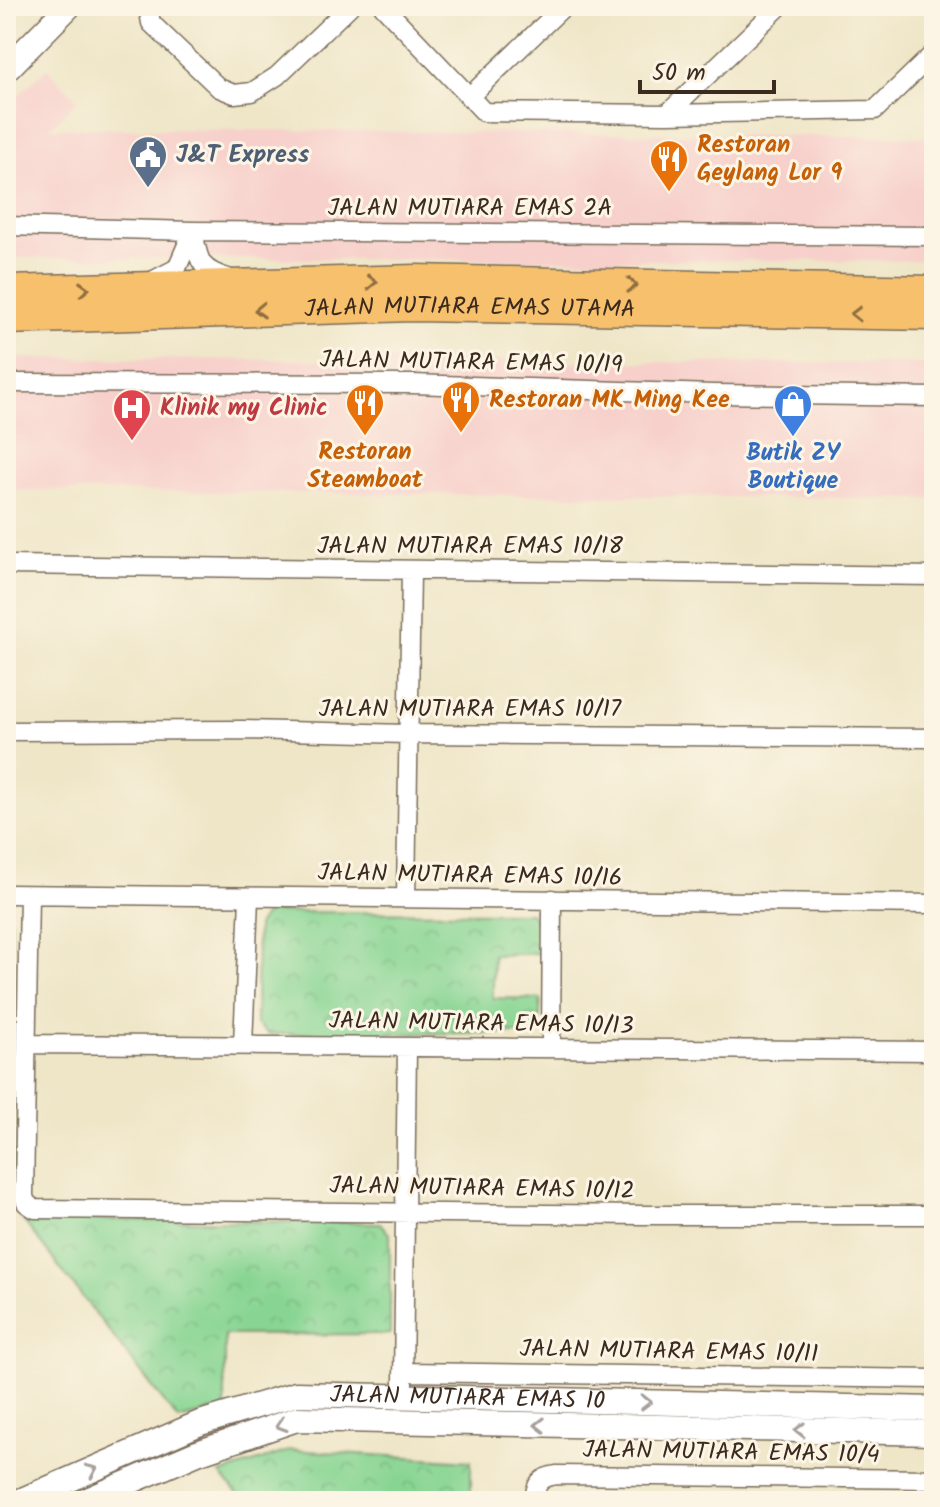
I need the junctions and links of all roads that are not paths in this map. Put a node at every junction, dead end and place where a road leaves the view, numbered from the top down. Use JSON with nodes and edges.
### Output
{"nodes":[{"id":1,"x":69,"y":6,"type":"edge"},
{"id":2,"x":148,"y":6,"type":"edge"},
{"id":3,"x":350,"y":6,"type":"edge"},
{"id":4,"x":383,"y":6,"type":"edge"},
{"id":5,"x":564,"y":6,"type":"edge"},
{"id":6,"x":780,"y":6,"type":"edge"},
{"id":7,"x":934,"y":53,"type":"edge"},
{"id":8,"x":6,"y":70,"type":"edge"},
{"id":9,"x":469,"y":97,"type":"junction"},
{"id":10,"x":667,"y":114,"type":"junction"},
{"id":11,"x":6,"y":226,"type":"edge"},
{"id":12,"x":193,"y":231,"type":"junction"},
{"id":13,"x":934,"y":236,"type":"edge"},
{"id":14,"x":249,"y":285,"type":"junction"},
{"id":15,"x":135,"y":288,"type":"junction"},
{"id":16,"x":934,"y":291,"type":"edge"},
{"id":17,"x":8,"y":297,"type":"edge"},
{"id":18,"x":934,"y":315,"type":"edge"},
{"id":19,"x":6,"y":383,"type":"edge"},
{"id":20,"x":934,"y":397,"type":"edge"},
{"id":21,"x":6,"y":565,"type":"edge"},
{"id":22,"x":411,"y":571,"type":"junction"},
{"id":23,"x":934,"y":576,"type":"edge"},
{"id":24,"x":6,"y":731,"type":"edge"},
{"id":25,"x":407,"y":734,"type":"junction"},
{"id":26,"x":934,"y":738,"type":"edge"},
{"id":27,"x":6,"y":894,"type":"edge"},
{"id":28,"x":29,"y":895,"type":"junction"},
{"id":29,"x":249,"y":898,"type":"junction"},
{"id":30,"x":406,"y":898,"type":"junction"},
{"id":31,"x":552,"y":899,"type":"junction"},
{"id":32,"x":934,"y":904,"type":"edge"},
{"id":33,"x":28,"y":1044,"type":"junction"},
{"id":34,"x":243,"y":1045,"type":"junction"},
{"id":35,"x":407,"y":1048,"type":"junction"},
{"id":36,"x":551,"y":1048,"type":"junction"},
{"id":37,"x":934,"y":1051,"type":"edge"},
{"id":38,"x":403,"y":1213,"type":"junction"},
{"id":39,"x":934,"y":1215,"type":"edge"},
{"id":40,"x":403,"y":1372,"type":"junction"},
{"id":41,"x":433,"y":1372,"type":"junction"},
{"id":42,"x":934,"y":1379,"type":"edge"},
{"id":43,"x":402,"y":1397,"type":"junction"},
{"id":44,"x":433,"y":1398,"type":"junction"},
{"id":45,"x":934,"y":1409,"type":"edge"},
{"id":46,"x":402,"y":1423,"type":"junction"},
{"id":47,"x":433,"y":1423,"type":"junction"},
{"id":48,"x":934,"y":1433,"type":"edge"},
{"id":49,"x":934,"y":1479,"type":"edge"},
{"id":50,"x":534,"y":1496,"type":"edge"},
{"id":51,"x":20,"y":1501,"type":"edge"},
{"id":52,"x":85,"y":1501,"type":"edge"}],
"edges":[{"from":1,"to":8,"type":"street"},
{"from":2,"to":3,"type":"street"},
{"from":4,"to":9,"type":"street"},
{"from":5,"to":9,"type":"street"},
{"from":6,"to":10,"type":"street"},
{"from":7,"to":10,"type":"street"},
{"from":9,"to":10,"type":"street"},
{"from":11,"to":12,"type":"street","name":"JALAN MUTIARA EMAS 2A"},
{"from":12,"to":13,"type":"street","name":"JALAN MUTIARA EMAS 2A"},
{"from":12,"to":14,"type":"street"},
{"from":12,"to":15,"type":"street"},
{"from":14,"to":15,"type":"main road","name":"JALAN MUTIARA EMAS UTAMA"},
{"from":14,"to":16,"type":"main road","name":"JALAN MUTIARA EMAS UTAMA","one_way":true},
{"from":17,"to":15,"type":"main road","name":"JALAN MUTIARA EMAS UTAMA","one_way":true},
{"from":18,"to":17,"type":"main road","name":"JALAN MUTIARA EMAS UTAMA","one_way":true},
{"from":19,"to":20,"type":"street","name":"JALAN MUTIARA EMAS 10/19"},
{"from":21,"to":22,"type":"street","name":"JALAN MUTIARA EMAS 10/18"},
{"from":22,"to":23,"type":"street","name":"JALAN MUTIARA EMAS 10/18"},
{"from":22,"to":25,"type":"street"},
{"from":24,"to":25,"type":"street","name":"JALAN MUTIARA EMAS 10/17"},
{"from":25,"to":26,"type":"street","name":"JALAN MUTIARA EMAS 10/17"},
{"from":25,"to":30,"type":"street"},
{"from":27,"to":28,"type":"street","name":"JALAN MUTIARA EMAS 10/16"},
{"from":28,"to":29,"type":"street","name":"JALAN MUTIARA EMAS 10/16"},
{"from":28,"to":33,"type":"street"},
{"from":29,"to":30,"type":"street","name":"JALAN MUTIARA EMAS 10/16"},
{"from":29,"to":34,"type":"street"},
{"from":30,"to":31,"type":"street","name":"JALAN MUTIARA EMAS 10/16"},
{"from":31,"to":32,"type":"street","name":"JALAN MUTIARA EMAS 10/16"},
{"from":31,"to":36,"type":"street"},
{"from":33,"to":34,"type":"street","name":"JALAN MUTIARA EMAS 10/13"},
{"from":33,"to":38,"type":"street","name":"JALAN MUTIARA EMAS 10/12"},
{"from":34,"to":35,"type":"street","name":"JALAN MUTIARA EMAS 10/13"},
{"from":35,"to":36,"type":"street","name":"JALAN MUTIARA EMAS 10/13"},
{"from":35,"to":38,"type":"street"},
{"from":36,"to":37,"type":"street","name":"JALAN MUTIARA EMAS 10/13"},
{"from":38,"to":39,"type":"street","name":"JALAN MUTIARA EMAS 10/12"},
{"from":38,"to":40,"type":"street"},
{"from":40,"to":41,"type":"street","name":"JALAN MUTIARA EMAS 10/11"},
{"from":40,"to":43,"type":"street"},
{"from":41,"to":42,"type":"street","name":"JALAN MUTIARA EMAS 10/11"},
{"from":41,"to":44,"type":"street"},
{"from":43,"to":44,"type":"street","name":"JALAN MUTIARA EMAS 10"},
{"from":43,"to":46,"type":"street"},
{"from":51,"to":43,"type":"street","name":"JALAN MUTIARA EMAS 10","one_way":true},
{"from":44,"to":45,"type":"street","name":"JALAN MUTIARA EMAS 10","one_way":true},
{"from":44,"to":47,"type":"street"},
{"from":46,"to":47,"type":"street","name":"JALAN MUTIARA EMAS 10"},
{"from":46,"to":52,"type":"street","name":"JALAN MUTIARA EMAS 10","one_way":true},
{"from":48,"to":47,"type":"street","name":"JALAN MUTIARA EMAS 10","one_way":true},
{"from":49,"to":50,"type":"street","name":"JALAN MUTIARA EMAS 10/4"}]}
